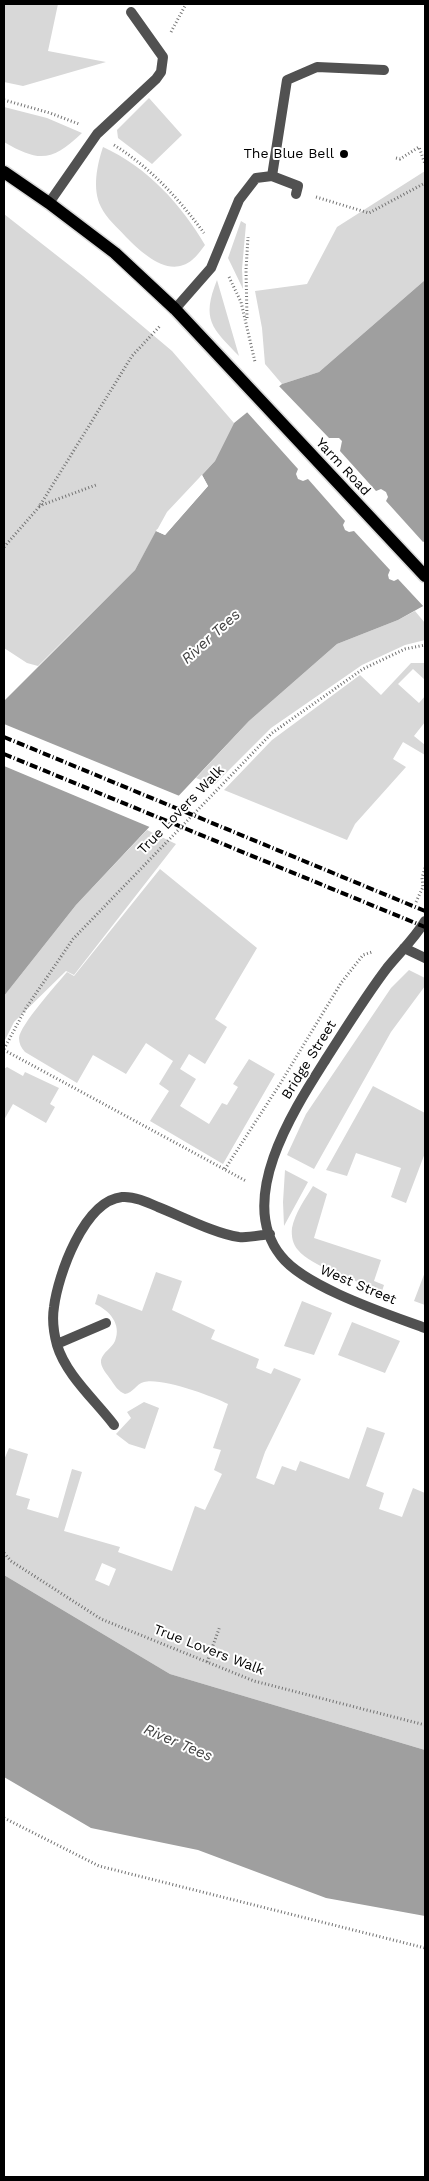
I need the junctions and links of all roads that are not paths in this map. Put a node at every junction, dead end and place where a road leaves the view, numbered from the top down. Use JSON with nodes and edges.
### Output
{"nodes":[{"id":1,"x":131,"y":12,"type":"dead end"},
{"id":2,"x":384,"y":70,"type":"dead end"},
{"id":3,"x":4,"y":172,"type":"edge"},
{"id":4,"x":272,"y":176,"type":"junction"},
{"id":5,"x":297,"y":190,"type":"road end"},
{"id":6,"x":49,"y":203,"type":"junction"},
{"id":7,"x":176,"y":309,"type":"junction"},
{"id":8,"x":425,"y":576,"type":"edge"},
{"id":9,"x":425,"y":921,"type":"edge"},
{"id":10,"x":404,"y":948,"type":"junction"},
{"id":11,"x":425,"y":958,"type":"edge"},
{"id":12,"x":270,"y":1234,"type":"junction"},
{"id":13,"x":106,"y":1323,"type":"dead end"},
{"id":14,"x":425,"y":1328,"type":"edge"},
{"id":15,"x":57,"y":1344,"type":"junction"},
{"id":16,"x":114,"y":1425,"type":"dead end"}],
"edges":[{"from":1,"to":6,"type":"street"},
{"from":2,"to":4,"type":"street"},
{"from":3,"to":6,"type":"main road","name":"Yarm Road"},
{"from":4,"to":5,"type":"street"},
{"from":4,"to":7,"type":"street"},
{"from":6,"to":7,"type":"main road","name":"Yarm Road"},
{"from":7,"to":8,"type":"main road","name":"Yarm Road"},
{"from":9,"to":10,"type":"street","name":"Bridge Street"},
{"from":10,"to":11,"type":"street"},
{"from":10,"to":12,"type":"street","name":"Bridge Street"},
{"from":12,"to":14,"type":"street","name":"West Street"},
{"from":12,"to":15,"type":"street"},
{"from":13,"to":15,"type":"street"},
{"from":15,"to":16,"type":"street"}]}
